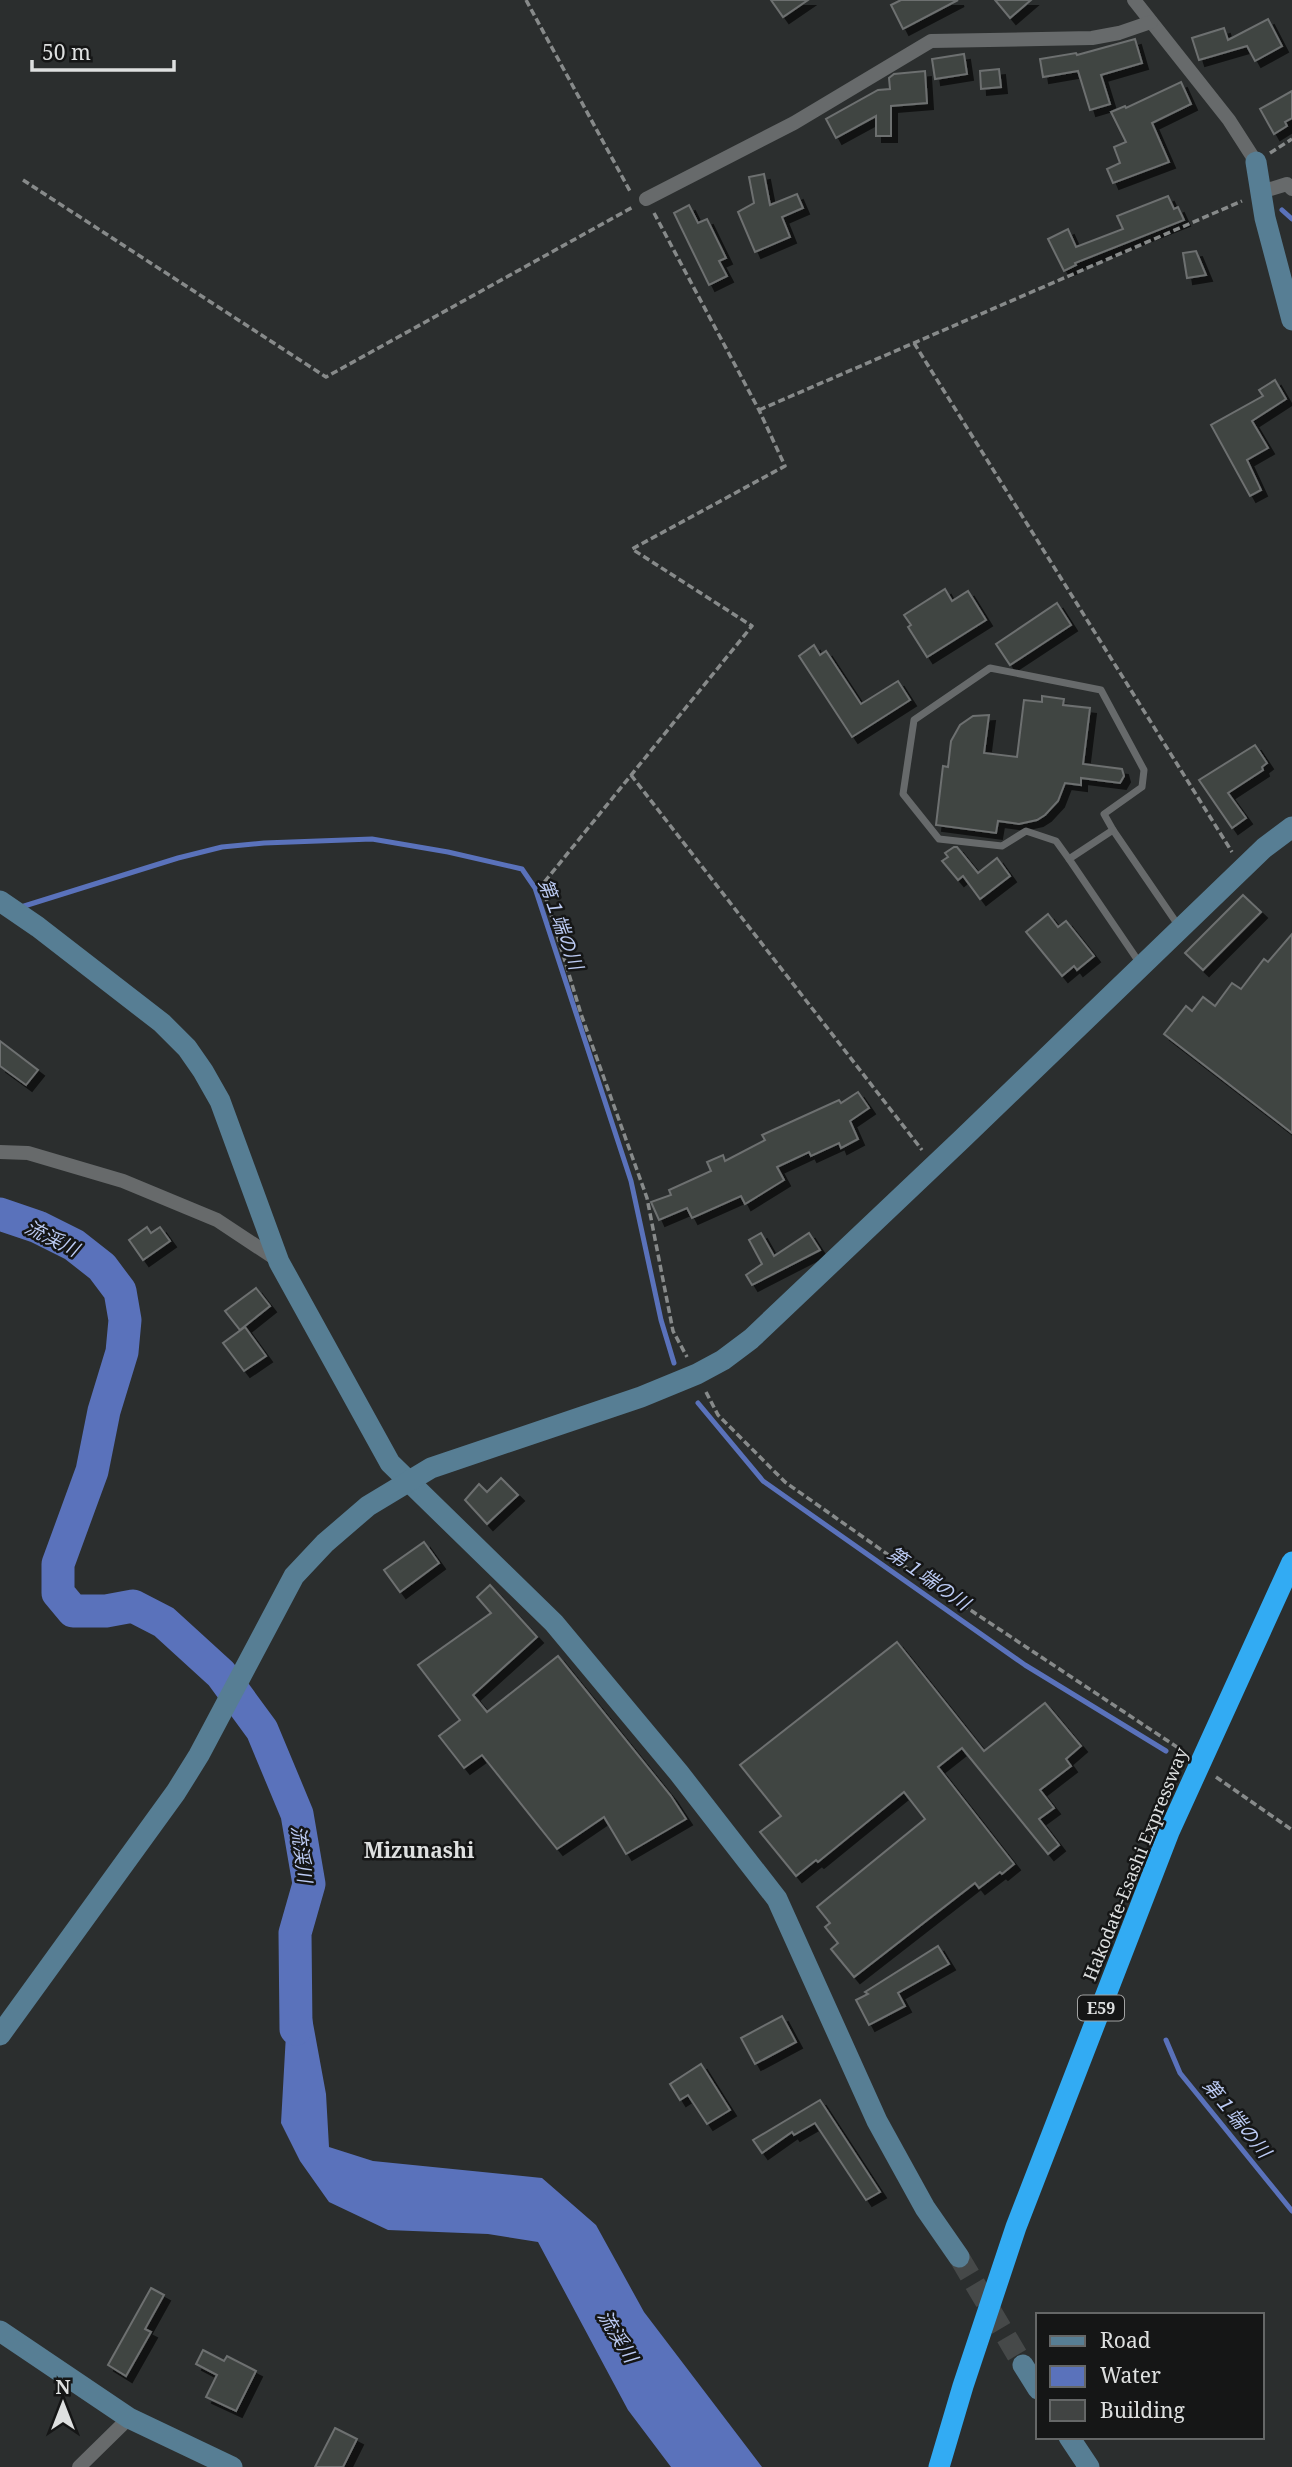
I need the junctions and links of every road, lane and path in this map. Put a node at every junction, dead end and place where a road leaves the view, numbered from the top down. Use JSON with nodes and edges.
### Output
{"nodes":[{"id":1,"x":526,"y":0,"type":"edge"},
{"id":2,"x":1134,"y":0,"type":"edge"},
{"id":3,"x":1151,"y":22,"type":"junction"},
{"id":4,"x":1292,"y":139,"type":"edge"},
{"id":5,"x":1256,"y":162,"type":"junction"},
{"id":6,"x":23,"y":180,"type":"dead end"},
{"id":7,"x":1292,"y":189,"type":"edge"},
{"id":8,"x":1261,"y":192,"type":"junction"},
{"id":9,"x":646,"y":199,"type":"joint"},
{"id":10,"x":1292,"y":320,"type":"edge"},
{"id":11,"x":914,"y":343,"type":"junction"},
{"id":12,"x":760,"y":410,"type":"junction"},
{"id":13,"x":631,"y":775,"type":"junction"},
{"id":14,"x":1292,"y":827,"type":"edge"},
{"id":15,"x":1113,"y":830,"type":"junction"},
{"id":16,"x":1069,"y":859,"type":"junction"},
{"id":17,"x":1240,"y":871,"type":"junction"},
{"id":18,"x":0,"y":901,"type":"edge"},
{"id":19,"x":1180,"y":928,"type":"junction"},
{"id":20,"x":1141,"y":966,"type":"junction"},
{"id":21,"x":0,"y":1152,"type":"edge"},
{"id":22,"x":934,"y":1166,"type":"junction"},
{"id":23,"x":279,"y":1262,"type":"junction"},
{"id":24,"x":697,"y":1374,"type":"junction"},
{"id":25,"x":409,"y":1482,"type":"junction"},
{"id":26,"x":1292,"y":1562,"type":"edge"},
{"id":27,"x":1189,"y":1756,"type":"dead end"},
{"id":28,"x":1210,"y":1772,"type":"dead end"},
{"id":29,"x":1292,"y":1830,"type":"edge"},
{"id":30,"x":0,"y":2035,"type":"edge"},
{"id":31,"x":959,"y":2257,"type":"tunnel mouth"},
{"id":32,"x":0,"y":2331,"type":"edge"},
{"id":33,"x":1023,"y":2365,"type":"tunnel mouth"},
{"id":34,"x":1036,"y":2386,"type":"edge"},
{"id":35,"x":129,"y":2418,"type":"junction"},
{"id":36,"x":1070,"y":2439,"type":"edge"},
{"id":37,"x":79,"y":2467,"type":"edge"},
{"id":38,"x":232,"y":2467,"type":"edge"},
{"id":39,"x":939,"y":2467,"type":"edge"},
{"id":40,"x":1089,"y":2467,"type":"edge"}],
"edges":[{"from":1,"to":6,"type":"path"},
{"from":2,"to":3,"type":"street"},
{"from":3,"to":5,"type":"street"},
{"from":3,"to":9,"type":"street"},
{"from":4,"to":5,"type":"path"},
{"from":5,"to":8,"type":"street"},
{"from":7,"to":8,"type":"street"},
{"from":8,"to":10,"type":"street"},
{"from":8,"to":11,"type":"path"},
{"from":9,"to":12,"type":"path"},
{"from":11,"to":12,"type":"path"},
{"from":11,"to":17,"type":"path"},
{"from":12,"to":13,"type":"path"},
{"from":13,"to":22,"type":"path"},
{"from":13,"to":24,"type":"path"},
{"from":14,"to":17,"type":"street"},
{"from":15,"to":16,"type":"lane"},
{"from":15,"to":16,"type":"lane"},
{"from":15,"to":19,"type":"lane"},
{"from":16,"to":20,"type":"lane"},
{"from":17,"to":19,"type":"street"},
{"from":18,"to":23,"type":"street"},
{"from":19,"to":20,"type":"street"},
{"from":20,"to":22,"type":"street"},
{"from":21,"to":23,"type":"street"},
{"from":22,"to":24,"type":"street"},
{"from":23,"to":25,"type":"street"},
{"from":24,"to":25,"type":"street"},
{"from":24,"to":27,"type":"path"},
{"from":25,"to":30,"type":"street"},
{"from":25,"to":31,"type":"street"},
{"from":26,"to":39,"type":"highway","name":"Hakodate-Esashi Expressway","number":"E59"},
{"from":28,"to":29,"type":"path"},
{"from":32,"to":35,"type":"street"},
{"from":33,"to":34,"type":"street"},
{"from":35,"to":37,"type":"street"},
{"from":35,"to":38,"type":"street"},
{"from":36,"to":40,"type":"street"}]}
